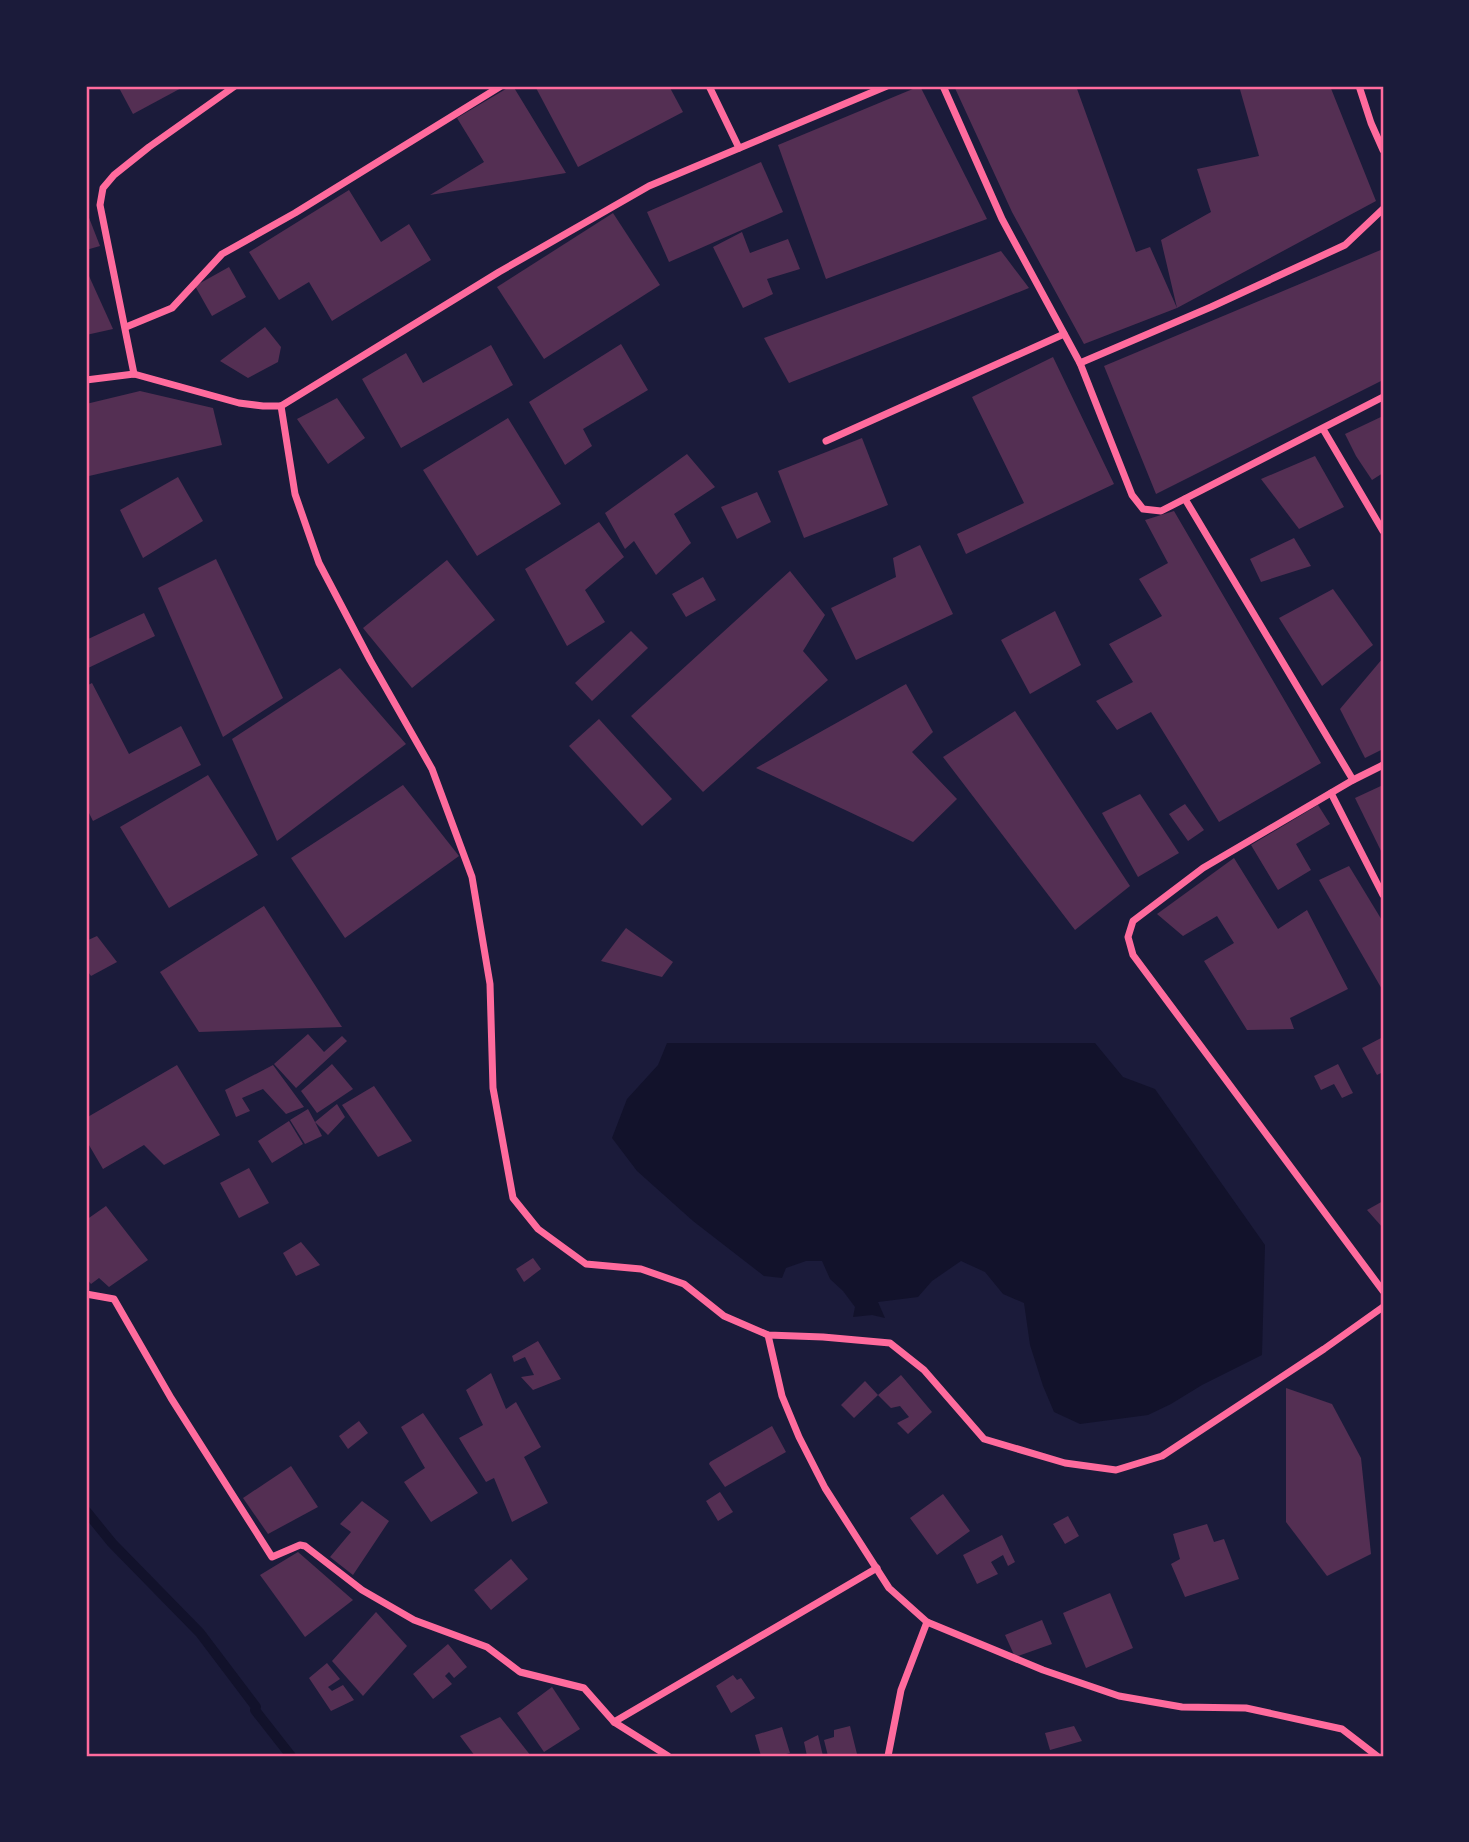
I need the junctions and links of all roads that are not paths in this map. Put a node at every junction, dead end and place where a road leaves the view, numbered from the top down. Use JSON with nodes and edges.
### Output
{"nodes":[{"id":1,"x":235,"y":86,"type":"edge"},
{"id":2,"x":501,"y":86,"type":"edge"},
{"id":3,"x":709,"y":86,"type":"edge"},
{"id":4,"x":887,"y":86,"type":"edge"},
{"id":5,"x":943,"y":86,"type":"edge"},
{"id":6,"x":1359,"y":86,"type":"edge"},
{"id":7,"x":873,"y":88,"type":"edge"},
{"id":8,"x":739,"y":148,"type":"junction"},
{"id":9,"x":1383,"y":150,"type":"edge"},
{"id":10,"x":1383,"y":209,"type":"edge"},
{"id":11,"x":126,"y":327,"type":"junction"},
{"id":12,"x":1064,"y":334,"type":"junction"},
{"id":13,"x":1080,"y":363,"type":"junction"},
{"id":14,"x":134,"y":374,"type":"junction"},
{"id":15,"x":86,"y":380,"type":"edge"},
{"id":16,"x":1383,"y":397,"type":"edge"},
{"id":17,"x":281,"y":406,"type":"junction"},
{"id":18,"x":1322,"y":429,"type":"junction"},
{"id":19,"x":827,"y":441,"type":"dead end"},
{"id":20,"x":1185,"y":499,"type":"junction"},
{"id":21,"x":1383,"y":531,"type":"edge"},
{"id":22,"x":1383,"y":765,"type":"edge"},
{"id":23,"x":1353,"y":780,"type":"junction"},
{"id":24,"x":1331,"y":793,"type":"junction"},
{"id":25,"x":1383,"y":895,"type":"edge"},
{"id":26,"x":1383,"y":1290,"type":"edge"},
{"id":27,"x":86,"y":1294,"type":"edge"},
{"id":28,"x":1383,"y":1307,"type":"edge"},
{"id":29,"x":768,"y":1335,"type":"junction"},
{"id":30,"x":877,"y":1568,"type":"junction"},
{"id":31,"x":927,"y":1622,"type":"junction"},
{"id":32,"x":614,"y":1722,"type":"junction"},
{"id":33,"x":668,"y":1756,"type":"edge"},
{"id":34,"x":888,"y":1756,"type":"edge"},
{"id":35,"x":1377,"y":1756,"type":"edge"}],
"edges":[{"from":1,"to":11,"type":"street"},
{"from":2,"to":11,"type":"street"},
{"from":3,"to":8,"type":"street"},
{"from":4,"to":7,"type":"street"},
{"from":5,"to":12,"type":"street"},
{"from":6,"to":9,"type":"street"},
{"from":7,"to":8,"type":"street"},
{"from":8,"to":17,"type":"street"},
{"from":10,"to":13,"type":"street"},
{"from":11,"to":14,"type":"street"},
{"from":12,"to":13,"type":"street"},
{"from":12,"to":19,"type":"street"},
{"from":13,"to":20,"type":"street"},
{"from":14,"to":15,"type":"street"},
{"from":14,"to":17,"type":"street"},
{"from":16,"to":18,"type":"street"},
{"from":17,"to":29,"type":"street"},
{"from":18,"to":20,"type":"street"},
{"from":18,"to":21,"type":"street"},
{"from":20,"to":23,"type":"street"},
{"from":22,"to":23,"type":"street"},
{"from":23,"to":24,"type":"street"},
{"from":24,"to":25,"type":"street"},
{"from":24,"to":26,"type":"street"},
{"from":27,"to":32,"type":"street"},
{"from":28,"to":29,"type":"street"},
{"from":29,"to":30,"type":"street"},
{"from":30,"to":31,"type":"street"},
{"from":30,"to":32,"type":"street"},
{"from":31,"to":34,"type":"street"},
{"from":31,"to":35,"type":"street"},
{"from":32,"to":33,"type":"street"}]}
